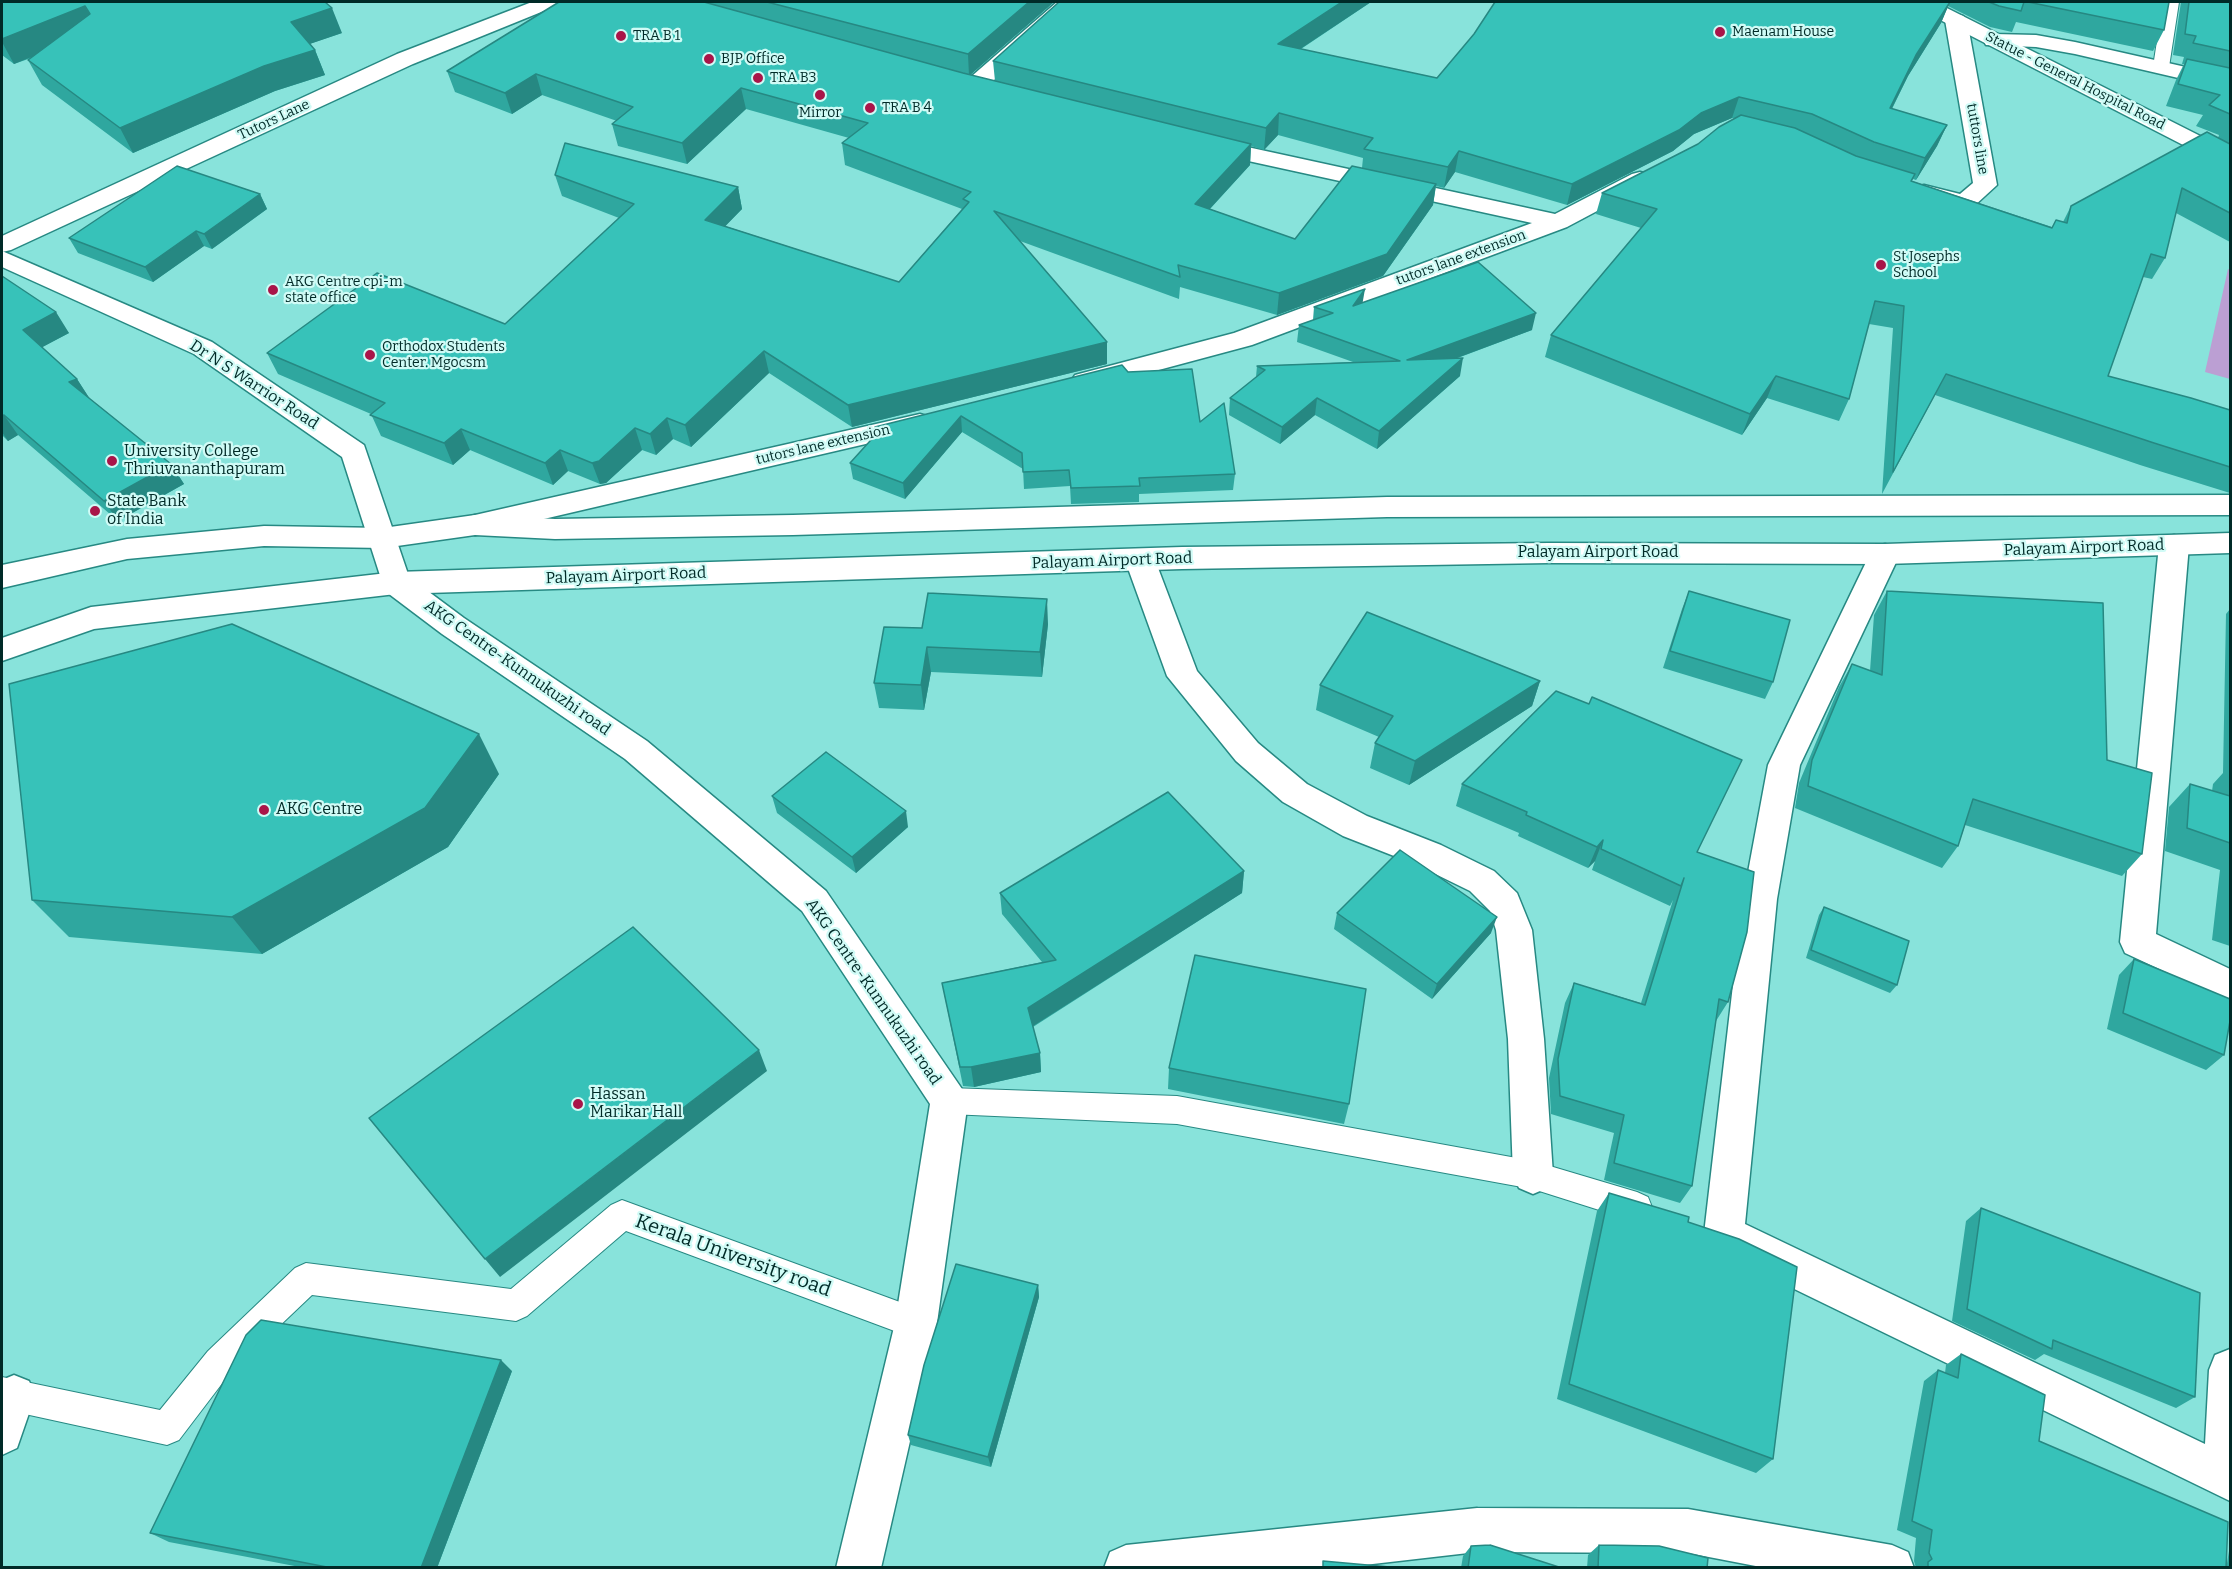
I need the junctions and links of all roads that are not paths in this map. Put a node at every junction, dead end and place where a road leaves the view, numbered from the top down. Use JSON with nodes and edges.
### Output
{"nodes":[{"id":1,"x":549,"y":2,"type":"edge"},
{"id":2,"x":1069,"y":2,"type":"edge"},
{"id":3,"x":1920,"y":2,"type":"edge"},
{"id":4,"x":2171,"y":2,"type":"edge"},
{"id":5,"x":1956,"y":20,"type":"junction"},
{"id":6,"x":1994,"y":40,"type":"junction"},
{"id":7,"x":2161,"y":67,"type":"junction"},
{"id":8,"x":2230,"y":84,"type":"edge"},
{"id":9,"x":996,"y":93,"type":"edge"},
{"id":10,"x":1188,"y":140,"type":"edge"},
{"id":11,"x":2230,"y":160,"type":"edge"},
{"id":12,"x":1661,"y":168,"type":"edge"},
{"id":13,"x":1908,"y":187,"type":"edge"},
{"id":14,"x":1558,"y":222,"type":"junction"},
{"id":15,"x":2,"y":246,"type":"edge"},
{"id":16,"x":2,"y":258,"type":"edge"},
{"id":17,"x":1059,"y":387,"type":"edge"},
{"id":18,"x":944,"y":417,"type":"edge"},
{"id":19,"x":2230,"y":505,"type":"edge"},
{"id":20,"x":475,"y":525,"type":"junction"},
{"id":21,"x":383,"y":538,"type":"junction"},
{"id":22,"x":2230,"y":543,"type":"edge"},
{"id":23,"x":2174,"y":545,"type":"junction"},
{"id":24,"x":1885,"y":554,"type":"junction"},
{"id":25,"x":1140,"y":560,"type":"junction"},
{"id":26,"x":2,"y":577,"type":"edge"},
{"id":27,"x":396,"y":583,"type":"junction"},
{"id":28,"x":2,"y":650,"type":"edge"},
{"id":29,"x":2230,"y":986,"type":"edge"},
{"id":30,"x":949,"y":1101,"type":"junction"},
{"id":31,"x":1533,"y":1175,"type":"junction"},
{"id":32,"x":1668,"y":1216,"type":"edge"},
{"id":33,"x":916,"y":1323,"type":"junction"},
{"id":34,"x":2230,"y":1370,"type":"edge"},
{"id":35,"x":6,"y":1407,"type":"edge"},
{"id":36,"x":2228,"y":1478,"type":"edge"},
{"id":37,"x":1869,"y":1565,"type":"edge"},
{"id":38,"x":858,"y":1568,"type":"edge"},
{"id":39,"x":1126,"y":1568,"type":"edge"}],
"edges":[{"from":1,"to":15,"type":"street","name":"Tutors Lane"},
{"from":2,"to":9,"type":"street"},
{"from":3,"to":5,"type":"street","name":"Statue - General Hospital Road"},
{"from":4,"to":7,"type":"lane"},
{"from":5,"to":6,"type":"street","name":"Statue - General Hospital Road"},
{"from":5,"to":13,"type":"street","name":"tuttors line"},
{"from":6,"to":7,"type":"street"},
{"from":6,"to":11,"type":"street","name":"Statue - General Hospital Road"},
{"from":7,"to":8,"type":"street"},
{"from":10,"to":14,"type":"street","name":"tutors lane extension"},
{"from":12,"to":14,"type":"street"},
{"from":14,"to":17,"type":"street","name":"tutors lane extension"},
{"from":16,"to":21,"type":"street","name":"Dr N S Warrior Road"},
{"from":18,"to":20,"type":"street","name":"tutors lane extension"},
{"from":19,"to":20,"type":"street"},
{"from":20,"to":21,"type":"street"},
{"from":21,"to":26,"type":"street"},
{"from":21,"to":27,"type":"street"},
{"from":22,"to":23,"type":"street","name":"Palayam Airport Road"},
{"from":23,"to":24,"type":"street","name":"Palayam Airport Road"},
{"from":23,"to":29,"type":"street"},
{"from":24,"to":25,"type":"street","name":"Palayam Airport Road"},
{"from":24,"to":36,"type":"street"},
{"from":25,"to":27,"type":"street","name":"Palayam Airport Road"},
{"from":25,"to":31,"type":"street"},
{"from":27,"to":28,"type":"street","name":"Palayam Airport Road"},
{"from":27,"to":30,"type":"street","name":"AKG Centre-Kunnukuzhi road"},
{"from":30,"to":31,"type":"lane"},
{"from":30,"to":33,"type":"street","name":"AKG Centre-Kunnukuzhi road"},
{"from":31,"to":32,"type":"lane"},
{"from":33,"to":35,"type":"lane","name":"Kerala University road"},
{"from":33,"to":38,"type":"street","name":"AKG Centre-Kunnukuzhi road"},
{"from":34,"to":36,"type":"street"},
{"from":37,"to":39,"type":"street"}]}
